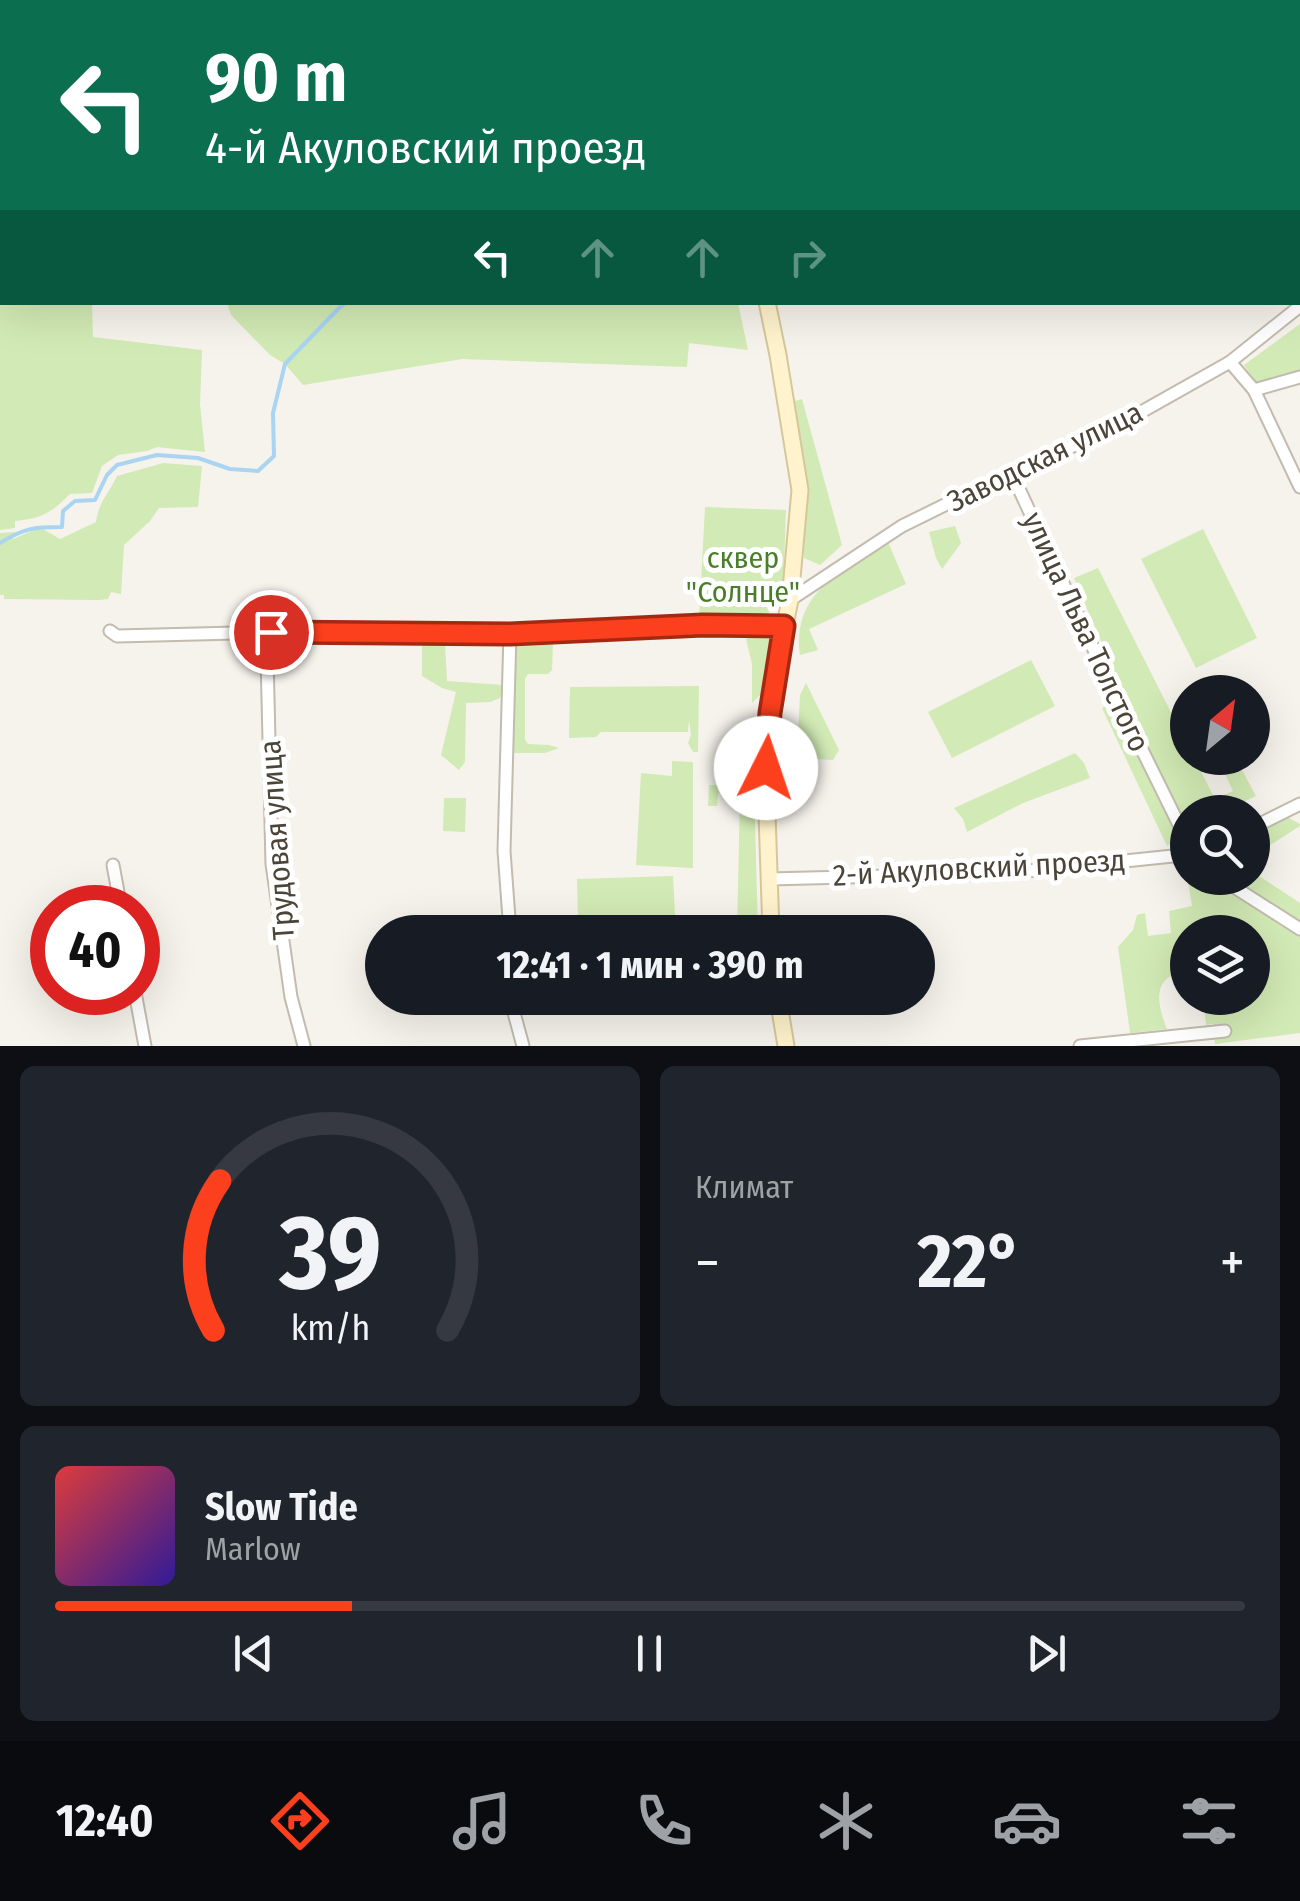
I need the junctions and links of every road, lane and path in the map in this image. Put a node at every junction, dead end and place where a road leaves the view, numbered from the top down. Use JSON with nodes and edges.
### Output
{"nodes":[{"id":1,"x":768,"y":305,"type":"edge"},
{"id":2,"x":1300,"y":306,"type":"edge"},
{"id":3,"x":1230,"y":362,"type":"junction"},
{"id":4,"x":1300,"y":377,"type":"edge"},
{"id":5,"x":1254,"y":390,"type":"junction"},
{"id":6,"x":1012,"y":474,"type":"junction"},
{"id":7,"x":1300,"y":487,"type":"edge"},
{"id":8,"x":790,"y":600,"type":"junction"},
{"id":9,"x":784,"y":626,"type":"junction"},
{"id":10,"x":110,"y":631,"type":"dead end"},
{"id":11,"x":271,"y":632,"type":"junction"},
{"id":12,"x":510,"y":634,"type":"junction"},
{"id":13,"x":1300,"y":804,"type":"edge"},
{"id":14,"x":1170,"y":809,"type":"edge"},
{"id":15,"x":1270,"y":819,"type":"edge"},
{"id":16,"x":1170,"y":856,"type":"edge"},
{"id":17,"x":113,"y":865,"type":"dead end"},
{"id":18,"x":769,"y":878,"type":"junction"},
{"id":19,"x":116,"y":885,"type":"edge"},
{"id":20,"x":1247,"y":895,"type":"edge"},
{"id":21,"x":509,"y":915,"type":"edge"},
{"id":22,"x":770,"y":915,"type":"edge"},
{"id":23,"x":1300,"y":929,"type":"edge"},
{"id":24,"x":140,"y":1015,"type":"edge"},
{"id":25,"x":515,"y":1015,"type":"edge"},
{"id":26,"x":781,"y":1015,"type":"edge"},
{"id":27,"x":1224,"y":1031,"type":"dead end"},
{"id":28,"x":145,"y":1046,"type":"edge"},
{"id":29,"x":304,"y":1046,"type":"edge"},
{"id":30,"x":523,"y":1046,"type":"edge"},
{"id":31,"x":786,"y":1046,"type":"edge"},
{"id":32,"x":1080,"y":1046,"type":"edge"}],
"edges":[{"from":1,"to":8,"type":"street"},
{"from":2,"to":3,"type":"street","name":"Заводская улица"},
{"from":3,"to":5,"type":"street"},
{"from":3,"to":6,"type":"street","name":"Заводская улица"},
{"from":4,"to":5,"type":"street"},
{"from":5,"to":7,"type":"street"},
{"from":6,"to":8,"type":"street","name":"Заводская улица"},
{"from":6,"to":14,"type":"street","name":"улица Льва Толстого"},
{"from":8,"to":9,"type":"street"},
{"from":9,"to":12,"type":"street"},
{"from":9,"to":18,"type":"street"},
{"from":10,"to":11,"type":"street"},
{"from":11,"to":12,"type":"street"},
{"from":11,"to":29,"type":"street","name":"Трудовая улица"},
{"from":12,"to":21,"type":"street"},
{"from":13,"to":15,"type":"street"},
{"from":16,"to":18,"type":"street","name":"2-й Акуловский проезд"},
{"from":17,"to":19,"type":"street"},
{"from":18,"to":22,"type":"street"},
{"from":20,"to":23,"type":"street"},
{"from":24,"to":28,"type":"street"},
{"from":25,"to":30,"type":"street"},
{"from":26,"to":31,"type":"street"},
{"from":27,"to":32,"type":"street"}]}
